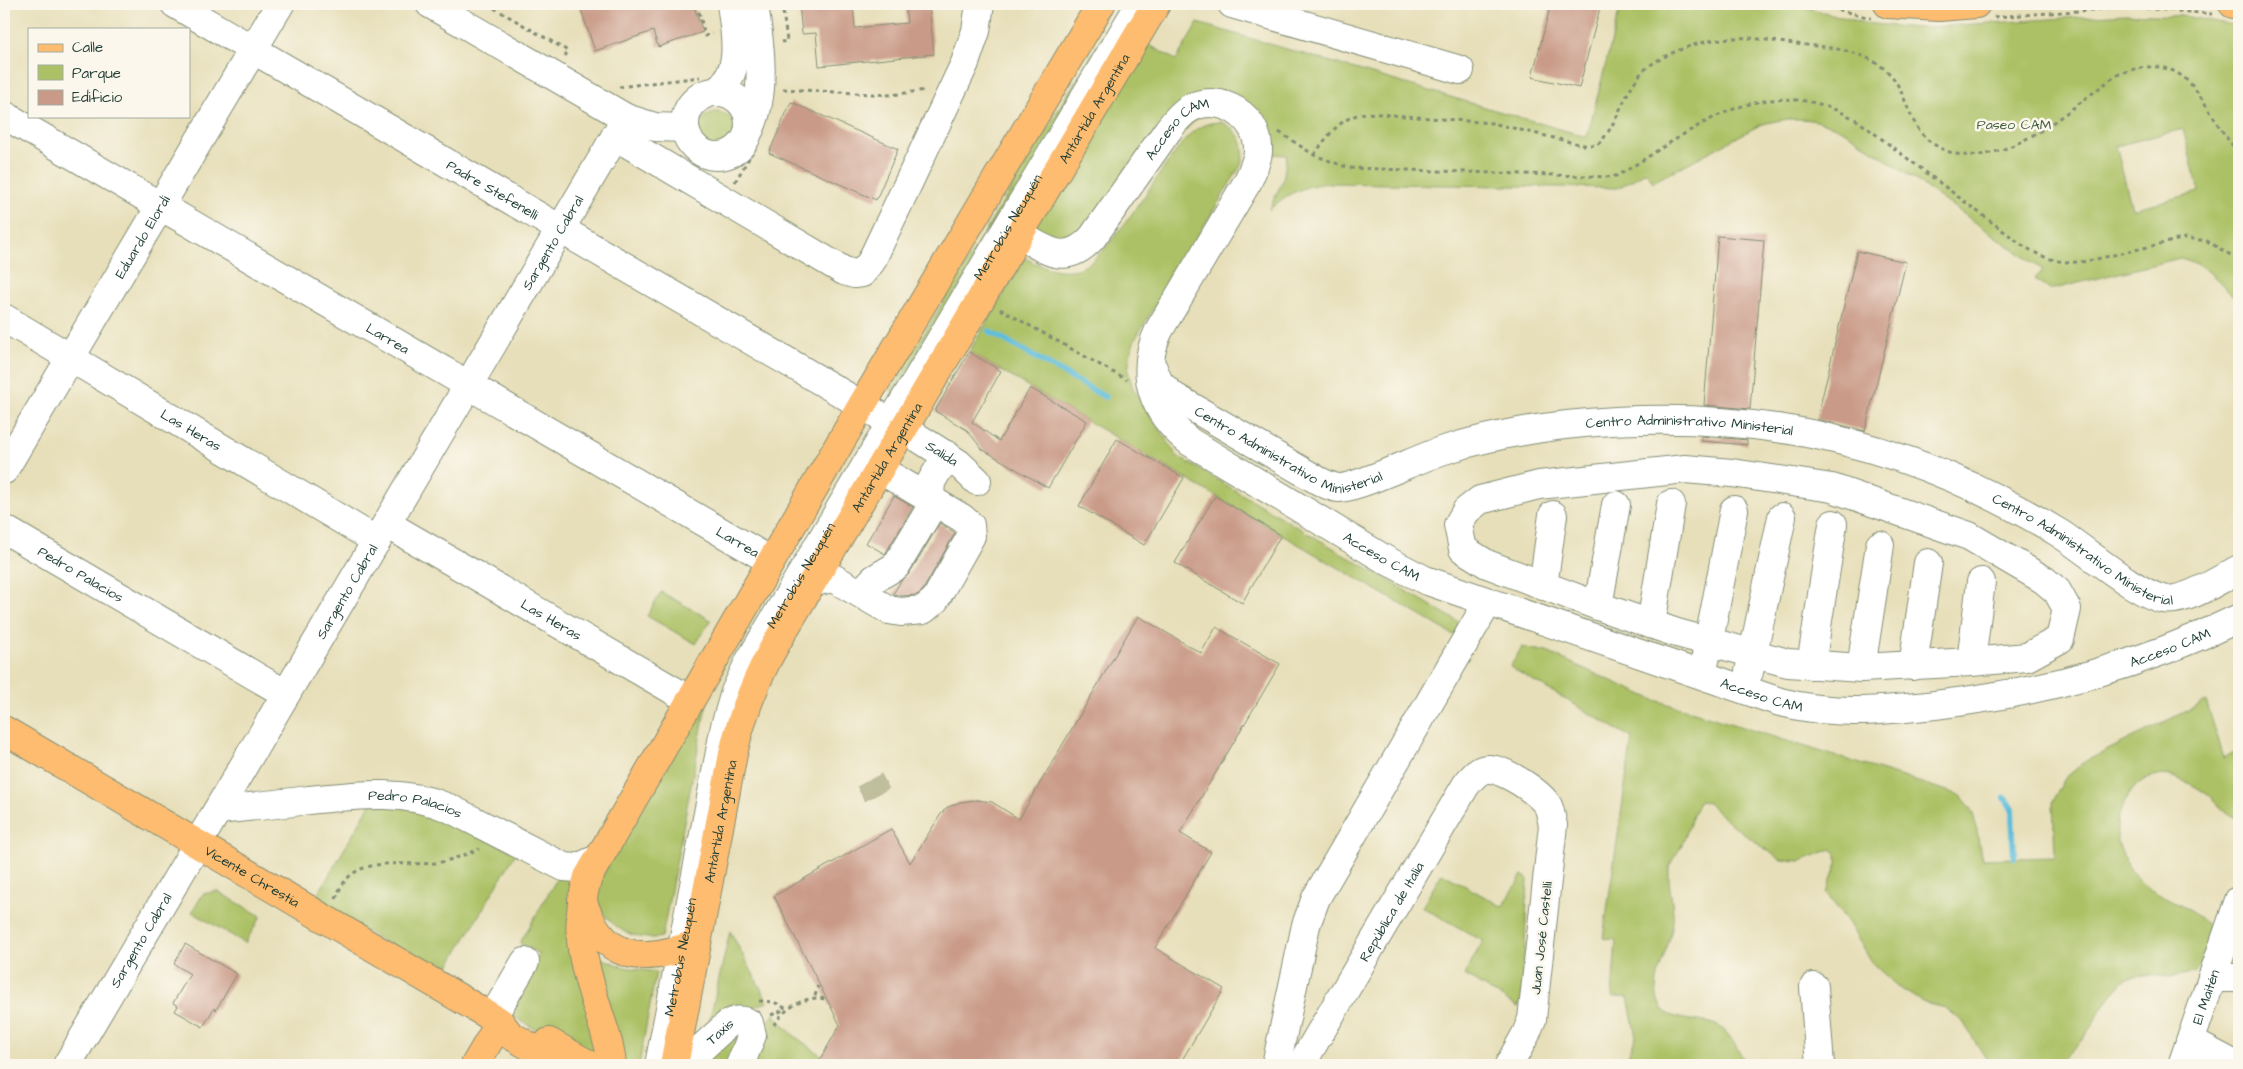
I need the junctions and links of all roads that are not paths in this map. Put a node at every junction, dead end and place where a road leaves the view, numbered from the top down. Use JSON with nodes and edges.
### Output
{"nodes":[{"id":1,"x":175,"y":4,"type":"edge"},
{"id":2,"x":280,"y":4,"type":"edge"},
{"id":3,"x":430,"y":4,"type":"edge"},
{"id":4,"x":731,"y":4,"type":"edge"},
{"id":5,"x":754,"y":4,"type":"edge"},
{"id":6,"x":980,"y":4,"type":"edge"},
{"id":7,"x":1101,"y":4,"type":"edge"},
{"id":8,"x":1116,"y":4,"type":"edge"},
{"id":9,"x":1140,"y":4,"type":"edge"},
{"id":10,"x":1156,"y":4,"type":"edge"},
{"id":11,"x":1232,"y":4,"type":"edge"},
{"id":12,"x":1974,"y":8,"type":"edge"},
{"id":13,"x":1882,"y":11,"type":"edge"},
{"id":14,"x":253,"y":49,"type":"junction"},
{"id":15,"x":1460,"y":70,"type":"dead end"},
{"id":16,"x":710,"y":84,"type":"junction"},
{"id":17,"x":4,"y":115,"type":"edge"},
{"id":18,"x":621,"y":127,"type":"junction"},
{"id":19,"x":685,"y":128,"type":"junction"},
{"id":20,"x":747,"y":135,"type":"junction"},
{"id":21,"x":160,"y":206,"type":"junction"},
{"id":22,"x":560,"y":229,"type":"junction"},
{"id":23,"x":1018,"y":234,"type":"junction"},
{"id":24,"x":4,"y":318,"type":"edge"},
{"id":25,"x":70,"y":358,"type":"junction"},
{"id":26,"x":1149,"y":358,"type":"junction"},
{"id":27,"x":468,"y":385,"type":"junction"},
{"id":28,"x":882,"y":417,"type":"junction"},
{"id":29,"x":948,"y":456,"type":"junction"},
{"id":30,"x":879,"y":469,"type":"junction"},
{"id":31,"x":4,"y":470,"type":"edge"},
{"id":32,"x":977,"y":481,"type":"dead end"},
{"id":33,"x":930,"y":499,"type":"junction"},
{"id":34,"x":1671,"y":504,"type":"dead end"},
{"id":35,"x":1616,"y":505,"type":"dead end"},
{"id":36,"x":1734,"y":510,"type":"dead end"},
{"id":37,"x":1553,"y":515,"type":"dead end"},
{"id":38,"x":1782,"y":517,"type":"dead end"},
{"id":39,"x":1833,"y":524,"type":"dead end"},
{"id":40,"x":4,"y":529,"type":"edge"},
{"id":41,"x":382,"y":532,"type":"junction"},
{"id":42,"x":1880,"y":545,"type":"dead end"},
{"id":43,"x":771,"y":561,"type":"junction"},
{"id":44,"x":1928,"y":563,"type":"dead end"},
{"id":45,"x":2239,"y":569,"type":"edge"},
{"id":46,"x":813,"y":582,"type":"junction"},
{"id":47,"x":1981,"y":582,"type":"dead end"},
{"id":48,"x":1543,"y":586,"type":"junction"},
{"id":49,"x":861,"y":593,"type":"junction"},
{"id":50,"x":1488,"y":602,"type":"junction"},
{"id":51,"x":1598,"y":606,"type":"junction"},
{"id":52,"x":2239,"y":618,"type":"edge"},
{"id":53,"x":1651,"y":624,"type":"junction"},
{"id":54,"x":1708,"y":642,"type":"junction"},
{"id":55,"x":1752,"y":655,"type":"junction"},
{"id":56,"x":1971,"y":662,"type":"junction"},
{"id":57,"x":1811,"y":666,"type":"junction"},
{"id":58,"x":1914,"y":666,"type":"junction"},
{"id":59,"x":1861,"y":668,"type":"junction"},
{"id":60,"x":1702,"y":676,"type":"junction"},
{"id":61,"x":1745,"y":690,"type":"junction"},
{"id":62,"x":286,"y":694,"type":"junction"},
{"id":63,"x":690,"y":700,"type":"junction"},
{"id":64,"x":4,"y":730,"type":"edge"},
{"id":65,"x":1548,"y":806,"type":"joint"},
{"id":66,"x":218,"y":810,"type":"junction"},
{"id":67,"x":198,"y":844,"type":"junction"},
{"id":68,"x":597,"y":859,"type":"junction"},
{"id":69,"x":581,"y":897,"type":"junction"},
{"id":70,"x":2239,"y":900,"type":"edge"},
{"id":71,"x":681,"y":949,"type":"junction"},
{"id":72,"x":524,"y":962,"type":"dead end"},
{"id":73,"x":2212,"y":978,"type":"junction"},
{"id":74,"x":2239,"y":978,"type":"edge"},
{"id":75,"x":1814,"y":987,"type":"dead end"},
{"id":76,"x":496,"y":1020,"type":"junction"},
{"id":77,"x":2186,"y":1054,"type":"edge"},
{"id":78,"x":67,"y":1065,"type":"edge"},
{"id":79,"x":475,"y":1065,"type":"edge"},
{"id":80,"x":562,"y":1065,"type":"edge"},
{"id":81,"x":590,"y":1065,"type":"edge"},
{"id":82,"x":612,"y":1065,"type":"edge"},
{"id":83,"x":644,"y":1065,"type":"edge"},
{"id":84,"x":659,"y":1065,"type":"edge"},
{"id":85,"x":674,"y":1065,"type":"edge"},
{"id":86,"x":683,"y":1065,"type":"edge"},
{"id":87,"x":740,"y":1065,"type":"edge"},
{"id":88,"x":1276,"y":1065,"type":"edge"},
{"id":89,"x":1301,"y":1065,"type":"edge"},
{"id":90,"x":1509,"y":1065,"type":"edge"},
{"id":91,"x":1820,"y":1065,"type":"edge"},
{"id":92,"x":2235,"y":1065,"type":"edge"}],
"edges":[{"from":1,"to":14,"type":"street","name":"Padre Stefenelli"},
{"from":2,"to":14,"type":"street","name":"Eduardo Elordi"},
{"from":3,"to":18,"type":"street"},
{"from":4,"to":16,"type":"street"},
{"from":5,"to":20,"type":"street"},
{"from":6,"to":18,"type":"street"},
{"from":7,"to":28,"type":"main road","name":"Antártida Argentina"},
{"from":8,"to":28,"type":"street","name":"Metrobús Neuquén"},
{"from":9,"to":28,"type":"street","name":"Metrobús Neuquén"},
{"from":10,"to":23,"type":"main road","name":"Antártida Argentina"},
{"from":11,"to":15,"type":"street"},
{"from":12,"to":13,"type":"main road"},
{"from":14,"to":21,"type":"street","name":"Eduardo Elordi"},
{"from":14,"to":22,"type":"street","name":"Padre Stefenelli"},
{"from":16,"to":19,"type":"street"},
{"from":16,"to":20,"type":"street"},
{"from":17,"to":21,"type":"street","name":"Larrea"},
{"from":18,"to":19,"type":"street"},
{"from":18,"to":22,"type":"street","name":"Sargento Cabral"},
{"from":19,"to":20,"type":"street"},
{"from":21,"to":25,"type":"street","name":"Eduardo Elordi"},
{"from":21,"to":27,"type":"street","name":"Larrea"},
{"from":22,"to":27,"type":"street","name":"Sargento Cabral"},
{"from":22,"to":28,"type":"street","name":"Padre Stefenelli"},
{"from":23,"to":26,"type":"street","name":"Acceso CAM"},
{"from":23,"to":28,"type":"main road","name":"Antártida Argentina"},
{"from":24,"to":25,"type":"street","name":"Las Heras"},
{"from":25,"to":31,"type":"street","name":"Eduardo Elordi"},
{"from":25,"to":41,"type":"street","name":"Las Heras"},
{"from":26,"to":45,"type":"street","name":"Centro Administrativo Ministerial"},
{"from":26,"to":50,"type":"street","name":"Acceso CAM"},
{"from":27,"to":41,"type":"street","name":"Sargento Cabral"},
{"from":27,"to":43,"type":"street","name":"Larrea"},
{"from":28,"to":29,"type":"street","name":"Salida"},
{"from":28,"to":30,"type":"main road","name":"Antártida Argentina"},
{"from":28,"to":43,"type":"main road","name":"Antártida Argentina"},
{"from":28,"to":71,"type":"street","name":"Metrobús Neuquén"},
{"from":29,"to":32,"type":"street","name":"Salida"},
{"from":29,"to":33,"type":"street"},
{"from":30,"to":33,"type":"street"},
{"from":30,"to":46,"type":"main road","name":"Antártida Argentina"},
{"from":33,"to":49,"type":"street"},
{"from":33,"to":49,"type":"street"},
{"from":34,"to":53,"type":"street"},
{"from":35,"to":51,"type":"street"},
{"from":36,"to":54,"type":"street"},
{"from":37,"to":48,"type":"street"},
{"from":38,"to":55,"type":"street"},
{"from":39,"to":57,"type":"street"},
{"from":40,"to":62,"type":"street","name":"Pedro Palacios"},
{"from":41,"to":62,"type":"street","name":"Sargento Cabral"},
{"from":41,"to":63,"type":"street","name":"Las Heras"},
{"from":42,"to":59,"type":"street"},
{"from":43,"to":63,"type":"main road","name":"Antártida Argentina"},
{"from":44,"to":58,"type":"street"},
{"from":46,"to":49,"type":"street"},
{"from":46,"to":71,"type":"main road","name":"Antártida Argentina"},
{"from":47,"to":56,"type":"street"},
{"from":48,"to":51,"type":"street"},
{"from":48,"to":56,"type":"street"},
{"from":50,"to":60,"type":"street","name":"Acceso CAM"},
{"from":50,"to":88,"type":"street"},
{"from":51,"to":53,"type":"street"},
{"from":52,"to":61,"type":"street","name":"Acceso CAM"},
{"from":53,"to":54,"type":"street"},
{"from":54,"to":55,"type":"street"},
{"from":54,"to":60,"type":"street"},
{"from":55,"to":57,"type":"street"},
{"from":55,"to":61,"type":"street"},
{"from":56,"to":58,"type":"street"},
{"from":57,"to":59,"type":"street"},
{"from":58,"to":59,"type":"street"},
{"from":60,"to":61,"type":"street","name":"Acceso CAM"},
{"from":62,"to":66,"type":"street","name":"Sargento Cabral"},
{"from":63,"to":68,"type":"main road","name":"Antártida Argentina"},
{"from":64,"to":67,"type":"main road","name":"Vicente Chrestia"},
{"from":65,"to":89,"type":"street","name":"República de Italia"},
{"from":65,"to":90,"type":"street","name":"Juan José Castelli"},
{"from":66,"to":67,"type":"street","name":"Sargento Cabral"},
{"from":66,"to":68,"type":"street","name":"Pedro Palacios"},
{"from":67,"to":76,"type":"main road","name":"Vicente Chrestia"},
{"from":67,"to":78,"type":"street","name":"Sargento Cabral"},
{"from":68,"to":69,"type":"main road","name":"Antártida Argentina"},
{"from":69,"to":71,"type":"main road"},
{"from":69,"to":82,"type":"main road","name":"Antártida Argentina"},
{"from":70,"to":73,"type":"street","name":"El Maitén"},
{"from":71,"to":83,"type":"street","name":"Metrobús Neuquén"},
{"from":71,"to":84,"type":"street","name":"Metrobús Neuquén"},
{"from":71,"to":85,"type":"main road","name":"Antártida Argentina"},
{"from":72,"to":76,"type":"street"},
{"from":73,"to":74,"type":"street"},
{"from":73,"to":77,"type":"street","name":"El Maitén"},
{"from":75,"to":91,"type":"street"},
{"from":76,"to":79,"type":"main road"},
{"from":76,"to":80,"type":"main road","name":"Vicente Chrestia"},
{"from":76,"to":81,"type":"main road","name":"Vicente Chrestia"},
{"from":77,"to":92,"type":"street"},
{"from":86,"to":87,"type":"street","name":"Taxis"}]}
